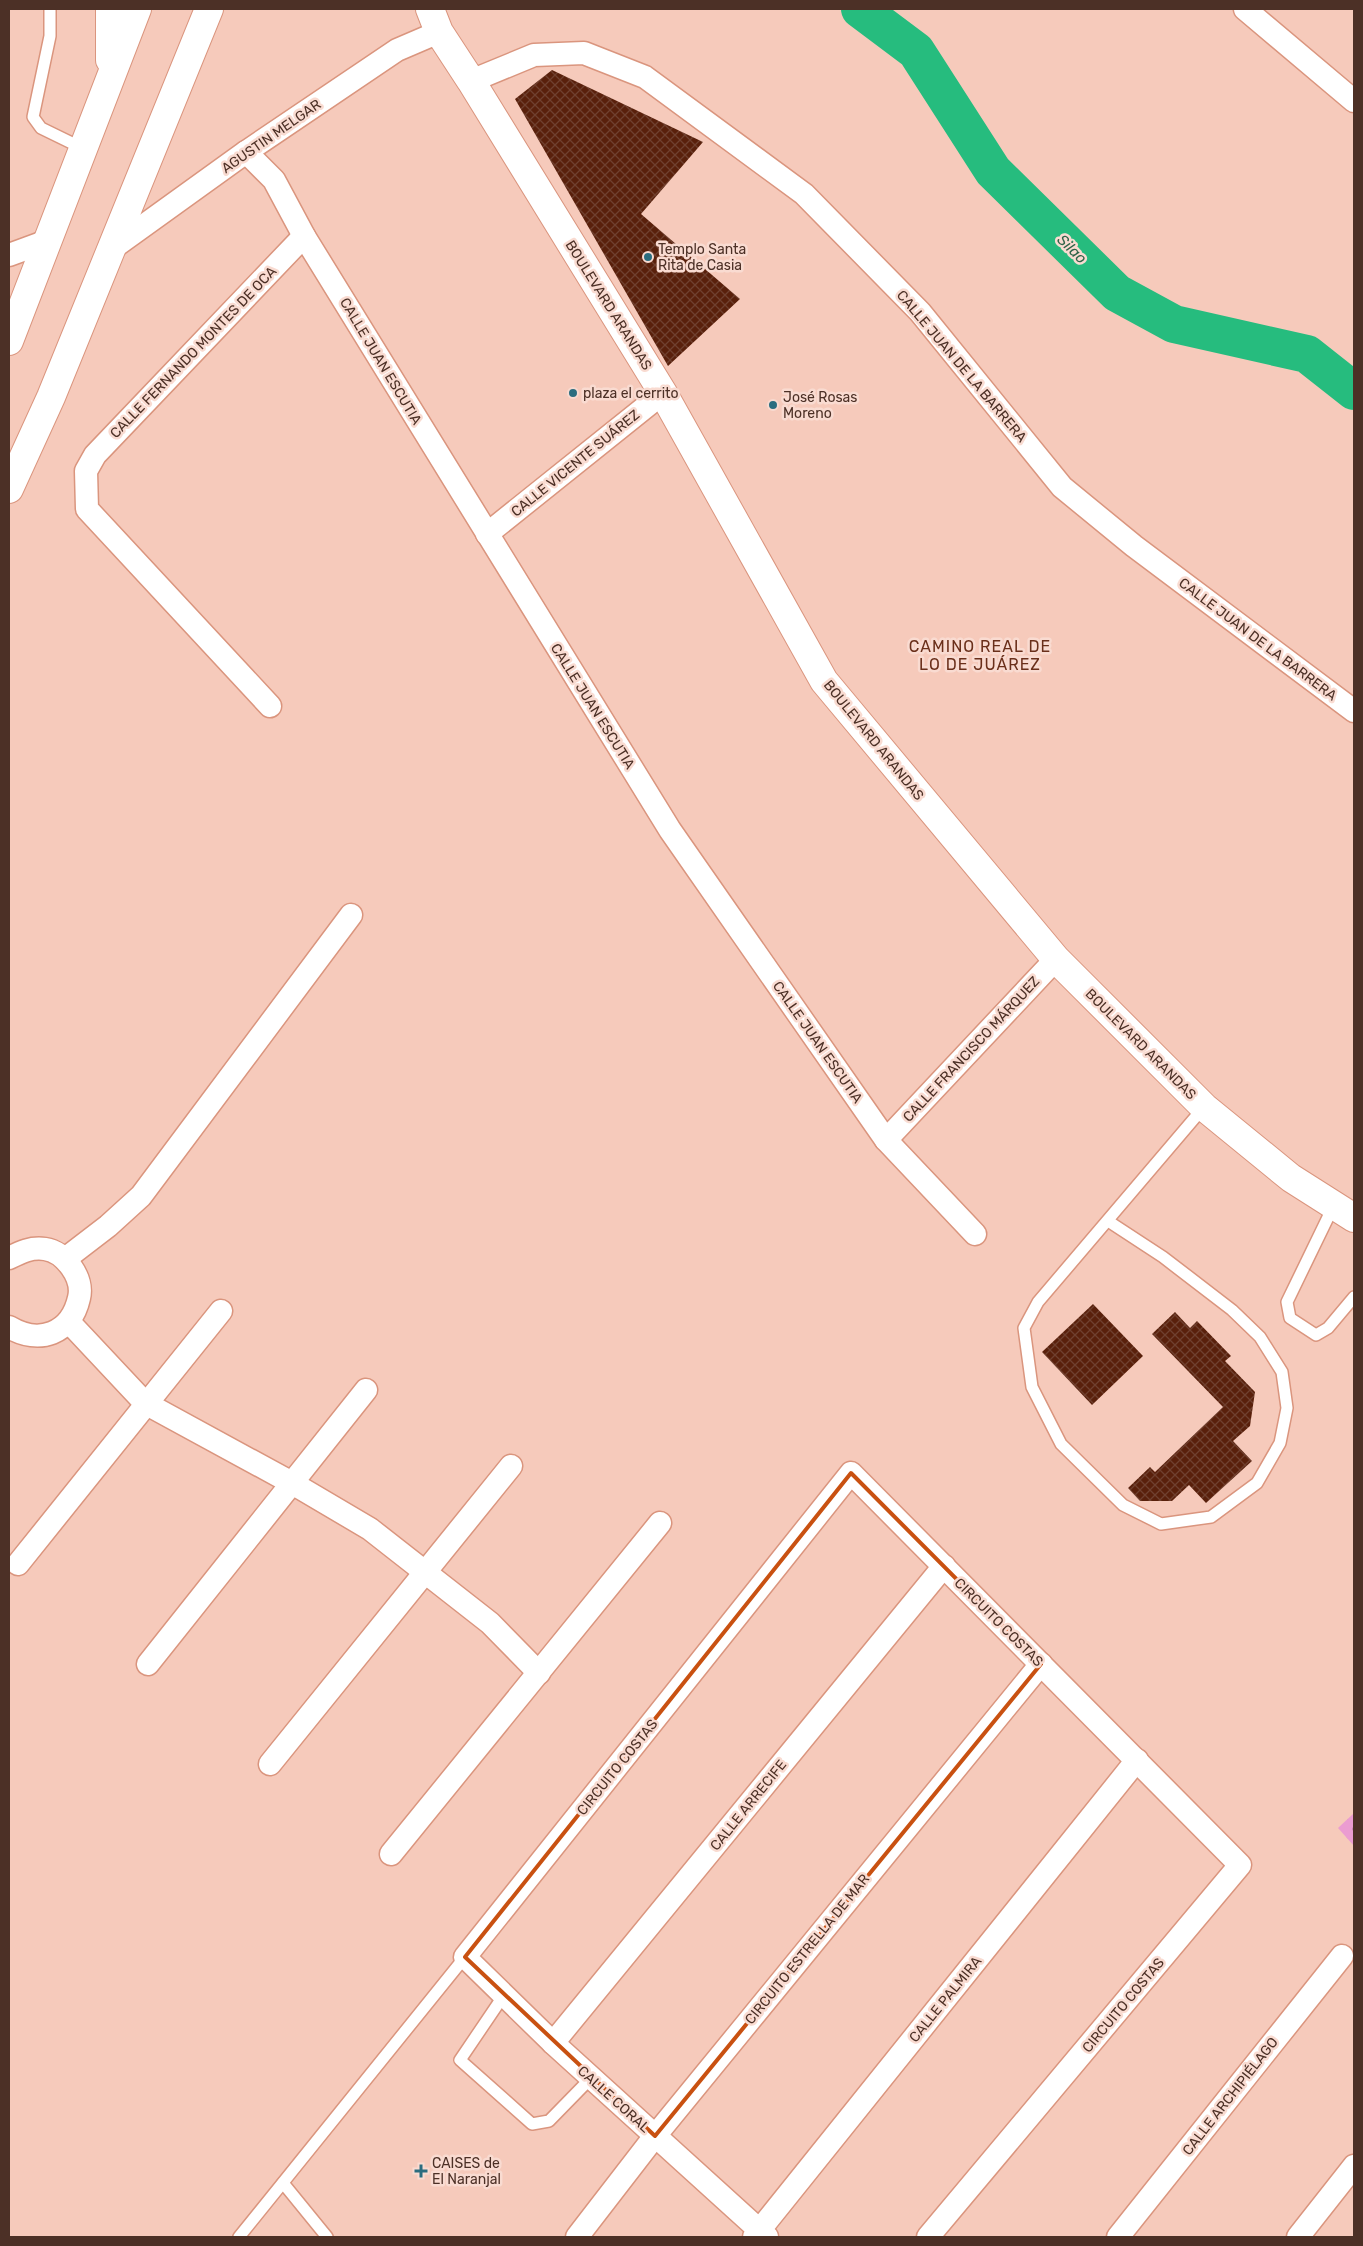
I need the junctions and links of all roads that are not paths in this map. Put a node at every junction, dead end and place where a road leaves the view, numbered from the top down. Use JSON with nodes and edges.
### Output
{"nodes":[{"id":1,"x":50,"y":9,"type":"edge"},
{"id":2,"x":110,"y":9,"type":"edge"},
{"id":3,"x":137,"y":9,"type":"edge"},
{"id":4,"x":208,"y":9,"type":"edge"},
{"id":5,"x":412,"y":9,"type":"edge"},
{"id":6,"x":1245,"y":9,"type":"edge"},
{"id":7,"x":434,"y":20,"type":"edge"},
{"id":8,"x":110,"y":75,"type":"junction"},
{"id":9,"x":471,"y":81,"type":"junction"},
{"id":10,"x":1354,"y":101,"type":"edge"},
{"id":11,"x":82,"y":148,"type":"junction"},
{"id":12,"x":246,"y":152,"type":"junction"},
{"id":13,"x":304,"y":236,"type":"junction"},
{"id":14,"x":47,"y":241,"type":"junction"},
{"id":15,"x":110,"y":250,"type":"junction"},
{"id":16,"x":9,"y":255,"type":"edge"},
{"id":17,"x":9,"y":341,"type":"edge"},
{"id":18,"x":663,"y":393,"type":"junction"},
{"id":19,"x":9,"y":489,"type":"edge"},
{"id":20,"x":486,"y":534,"type":"junction"},
{"id":21,"x":270,"y":706,"type":"dead end"},
{"id":22,"x":1354,"y":711,"type":"edge"},
{"id":23,"x":351,"y":915,"type":"dead end"},
{"id":24,"x":1056,"y":958,"type":"junction"},
{"id":25,"x":1204,"y":1107,"type":"junction"},
{"id":26,"x":886,"y":1140,"type":"junction"},
{"id":27,"x":1344,"y":1212,"type":"edge"},
{"id":28,"x":1108,"y":1221,"type":"junction"},
{"id":29,"x":975,"y":1234,"type":"dead end"},
{"id":30,"x":9,"y":1258,"type":"edge"},
{"id":31,"x":65,"y":1259,"type":"junction"},
{"id":32,"x":1354,"y":1297,"type":"edge"},
{"id":33,"x":221,"y":1311,"type":"dead end"},
{"id":34,"x":69,"y":1322,"type":"junction"},
{"id":35,"x":9,"y":1327,"type":"edge"},
{"id":36,"x":366,"y":1390,"type":"dead end"},
{"id":37,"x":145,"y":1403,"type":"junction"},
{"id":38,"x":511,"y":1466,"type":"dead end"},
{"id":39,"x":292,"y":1483,"type":"junction"},
{"id":40,"x":660,"y":1523,"type":"dead end"},
{"id":41,"x":18,"y":1564,"type":"dead end"},
{"id":42,"x":944,"y":1566,"type":"junction"},
{"id":43,"x":426,"y":1571,"type":"junction"},
{"id":44,"x":148,"y":1664,"type":"dead end"},
{"id":45,"x":1041,"y":1664,"type":"junction"},
{"id":46,"x":538,"y":1673,"type":"junction"},
{"id":47,"x":1136,"y":1760,"type":"junction"},
{"id":48,"x":270,"y":1764,"type":"dead end"},
{"id":49,"x":391,"y":1854,"type":"dead end"},
{"id":50,"x":1342,"y":1956,"type":"dead end"},
{"id":51,"x":465,"y":1957,"type":"junction"},
{"id":52,"x":504,"y":1996,"type":"junction"},
{"id":53,"x":552,"y":2043,"type":"junction"},
{"id":54,"x":590,"y":2078,"type":"junction"},
{"id":55,"x":655,"y":2136,"type":"junction"},
{"id":56,"x":1354,"y":2166,"type":"edge"},
{"id":57,"x":283,"y":2184,"type":"junction"},
{"id":58,"x":760,"y":2235,"type":"edge"},
{"id":59,"x":240,"y":2237,"type":"edge"},
{"id":60,"x":327,"y":2237,"type":"edge"},
{"id":61,"x":577,"y":2237,"type":"edge"},
{"id":62,"x":928,"y":2237,"type":"edge"},
{"id":63,"x":1118,"y":2237,"type":"edge"},
{"id":64,"x":1298,"y":2237,"type":"edge"}],
"edges":[{"from":1,"to":11,"type":"lane"},
{"from":2,"to":8,"type":"main road"},
{"from":3,"to":8,"type":"main road"},
{"from":4,"to":15,"type":"main road"},
{"from":5,"to":7,"type":"main road","name":"BOULEVARD ARANDAS"},
{"from":6,"to":10,"type":"street"},
{"from":7,"to":9,"type":"main road","name":"BOULEVARD ARANDAS"},
{"from":7,"to":12,"type":"street","name":"AGUSTIN MELGAR"},
{"from":8,"to":11,"type":"main road"},
{"from":9,"to":18,"type":"main road","name":"BOULEVARD ARANDAS"},
{"from":9,"to":22,"type":"street","name":"CALLE JUAN DE LA BARRERA"},
{"from":11,"to":14,"type":"main road"},
{"from":12,"to":13,"type":"street","name":"CALLE JUAN ESCUTIA"},
{"from":12,"to":15,"type":"street","name":"AGUSTIN MELGAR"},
{"from":13,"to":20,"type":"street","name":"CALLE JUAN ESCUTIA"},
{"from":13,"to":21,"type":"street","name":"CALLE FERNANDO MONTES DE OCA"},
{"from":14,"to":16,"type":"street"},
{"from":14,"to":17,"type":"main road"},
{"from":15,"to":19,"type":"main road"},
{"from":18,"to":20,"type":"street","name":"CALLE VICENTE SUÁREZ"},
{"from":18,"to":24,"type":"main road","name":"BOULEVARD ARANDAS"},
{"from":20,"to":26,"type":"street","name":"CALLE JUAN ESCUTIA"},
{"from":23,"to":31,"type":"street"},
{"from":24,"to":25,"type":"main road","name":"BOULEVARD ARANDAS"},
{"from":24,"to":26,"type":"street","name":"CALLE FRANCISCO MÁRQUEZ"},
{"from":25,"to":27,"type":"main road","name":"BOULEVARD ARANDAS"},
{"from":25,"to":28,"type":"lane"},
{"from":26,"to":29,"type":"street","name":"CALLE JUAN ESCUTIA"},
{"from":27,"to":32,"type":"lane"},
{"from":28,"to":28,"type":"lane"},
{"from":30,"to":31,"type":"street"},
{"from":31,"to":34,"type":"street"},
{"from":33,"to":37,"type":"street"},
{"from":34,"to":35,"type":"street"},
{"from":34,"to":37,"type":"street"},
{"from":36,"to":39,"type":"street"},
{"from":37,"to":39,"type":"street"},
{"from":37,"to":41,"type":"street"},
{"from":38,"to":43,"type":"street"},
{"from":39,"to":43,"type":"street"},
{"from":39,"to":44,"type":"street"},
{"from":40,"to":46,"type":"street"},
{"from":42,"to":45,"type":"street","name":"CIRCUITO COSTAS"},
{"from":42,"to":51,"type":"street","name":"CIRCUITO COSTAS"},
{"from":42,"to":53,"type":"street","name":"CALLE ARRECIFE"},
{"from":43,"to":46,"type":"street"},
{"from":43,"to":48,"type":"street"},
{"from":45,"to":47,"type":"street","name":"CIRCUITO COSTAS"},
{"from":45,"to":55,"type":"street","name":"CIRCUITO ESTRELLA DE MAR"},
{"from":46,"to":49,"type":"street"},
{"from":47,"to":58,"type":"street","name":"CALLE PALMIRA"},
{"from":47,"to":62,"type":"street","name":"CIRCUITO COSTAS"},
{"from":50,"to":63,"type":"street","name":"CALLE ARCHIPIÉLAGO"},
{"from":51,"to":52,"type":"street","name":"CALLE CORAL"},
{"from":51,"to":57,"type":"lane"},
{"from":52,"to":53,"type":"street","name":"CALLE CORAL"},
{"from":52,"to":54,"type":"lane"},
{"from":53,"to":54,"type":"street","name":"CALLE CORAL"},
{"from":54,"to":55,"type":"street","name":"CALLE CORAL"},
{"from":55,"to":58,"type":"street","name":"CALLE CORAL"},
{"from":55,"to":61,"type":"street","name":"CIRCUITO ESTRELLA DE MAR"},
{"from":56,"to":64,"type":"street"},
{"from":57,"to":59,"type":"lane"},
{"from":57,"to":60,"type":"lane"}]}
